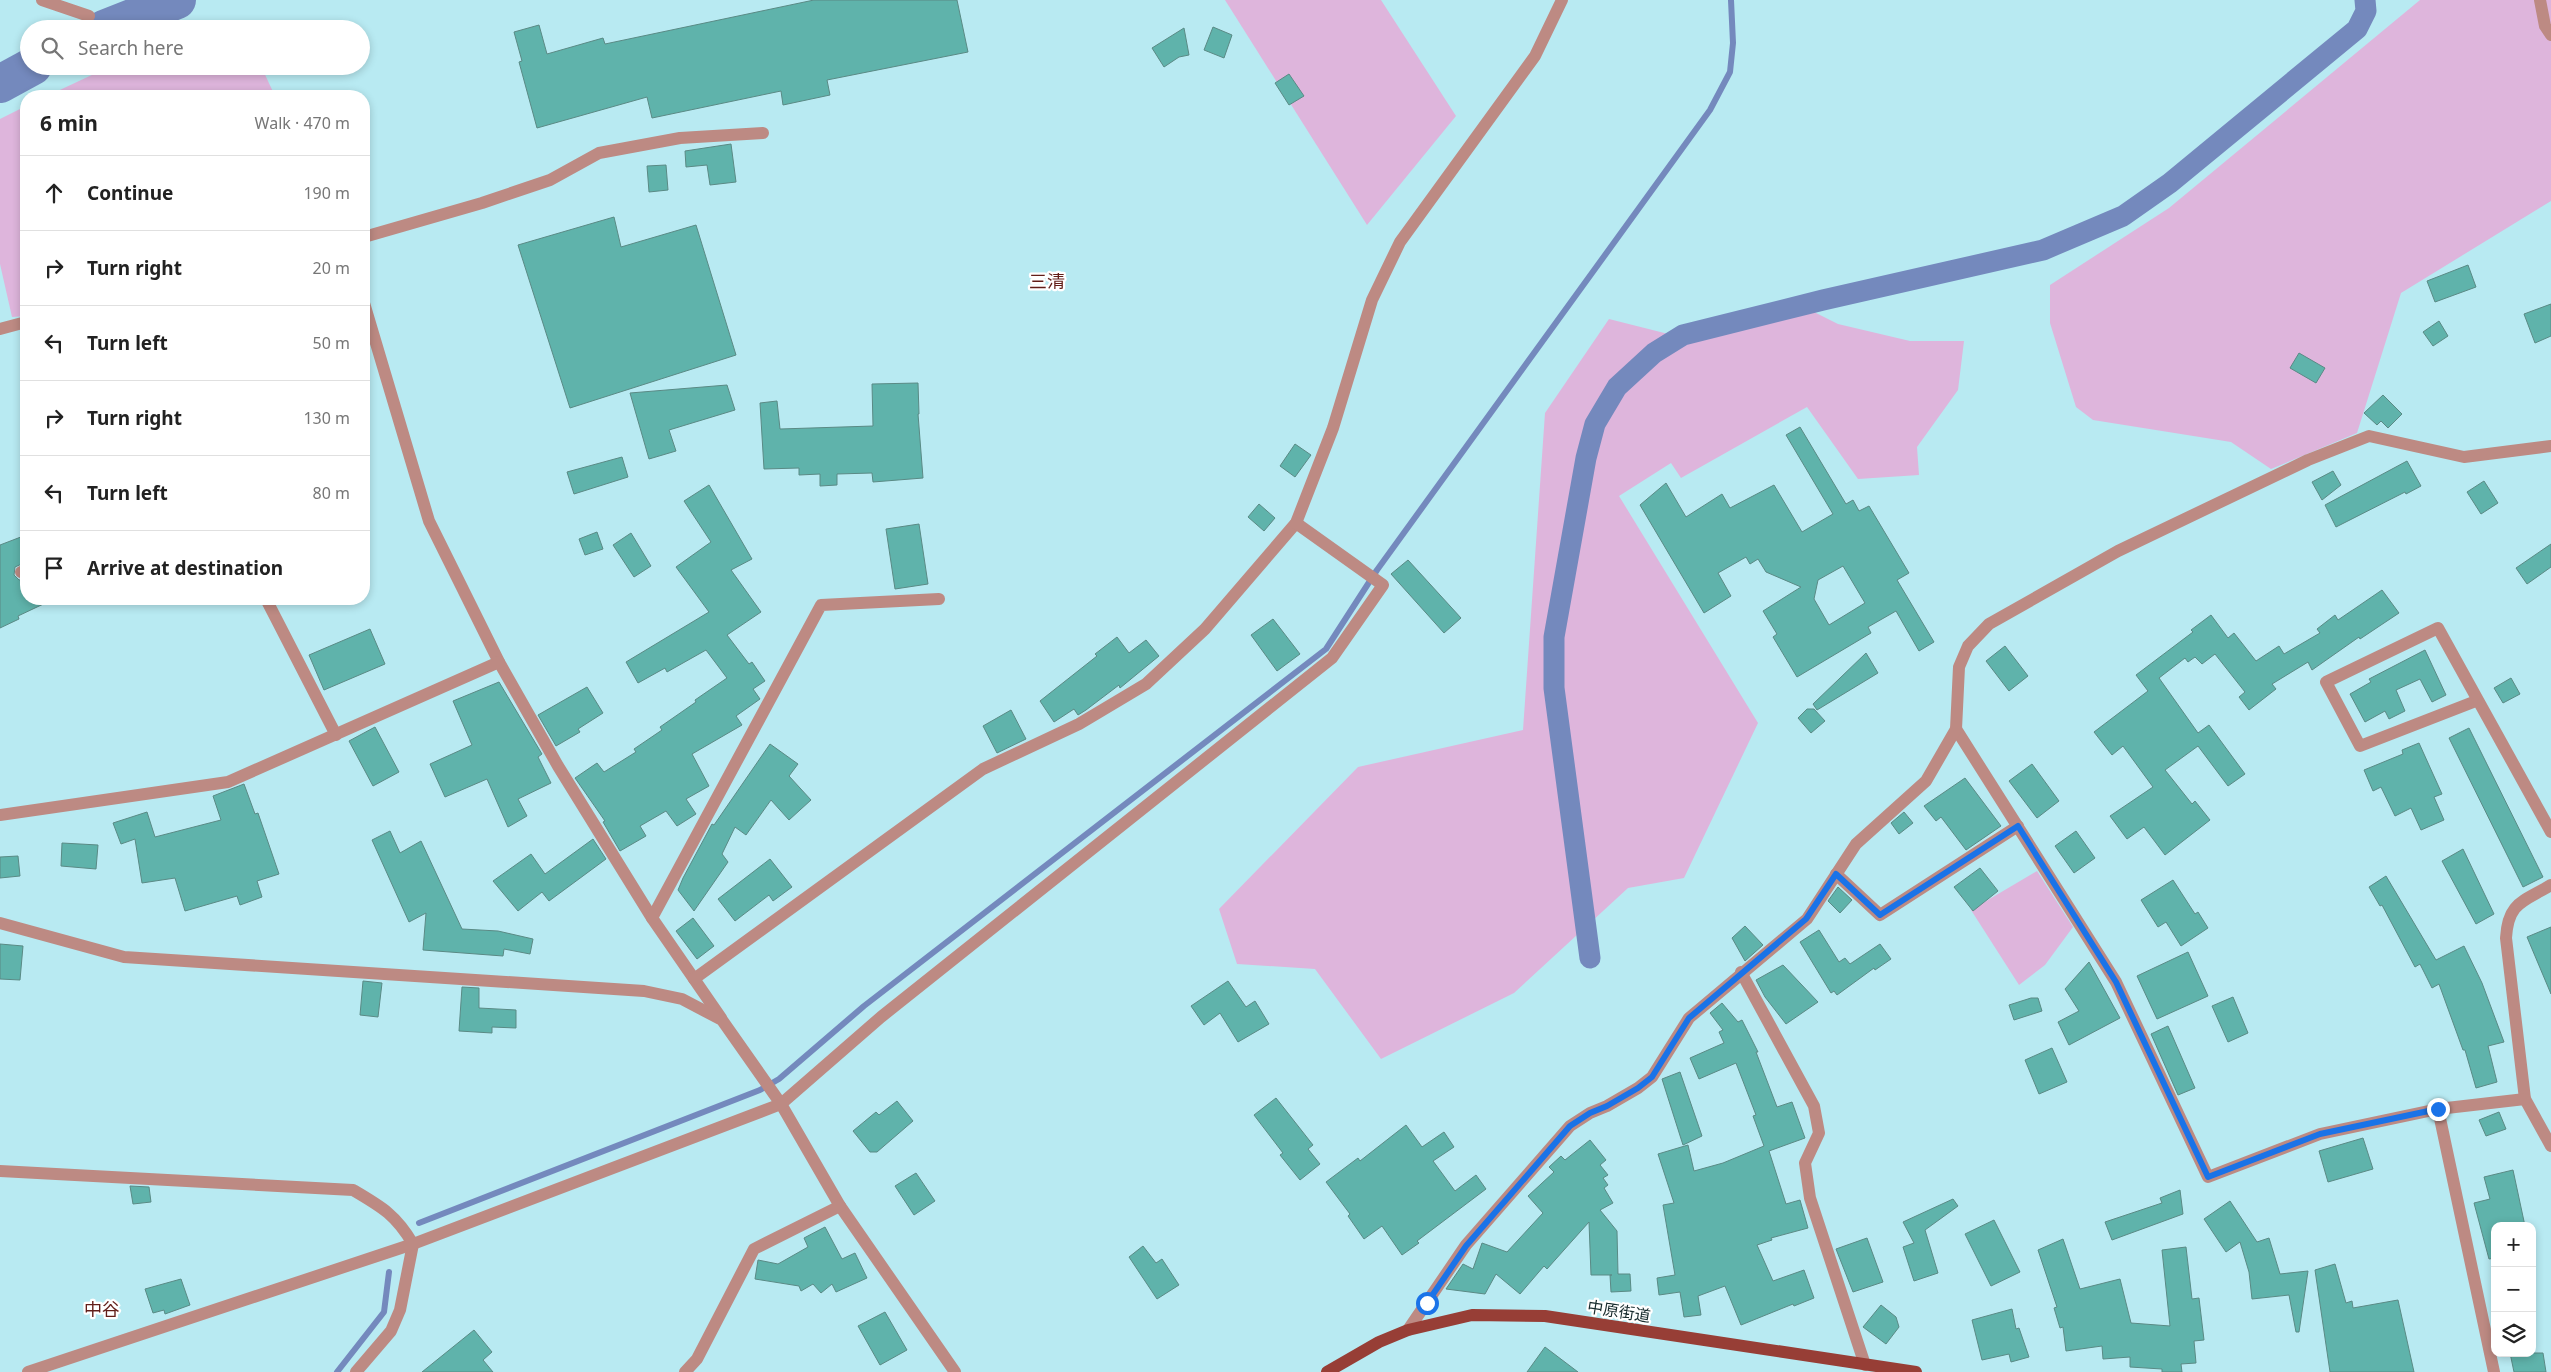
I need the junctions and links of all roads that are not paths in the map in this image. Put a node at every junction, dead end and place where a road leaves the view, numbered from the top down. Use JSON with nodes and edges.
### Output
{"nodes":[{"id":1,"x":42,"y":0,"type":"edge"},
{"id":2,"x":1562,"y":0,"type":"edge"},
{"id":3,"x":2540,"y":0,"type":"edge"},
{"id":4,"x":89,"y":16,"type":"dead end"},
{"id":5,"x":2551,"y":35,"type":"edge"},
{"id":6,"x":762,"y":133,"type":"dead end"},
{"id":7,"x":370,"y":235,"type":"edge"},
{"id":8,"x":370,"y":323,"type":"edge"},
{"id":9,"x":20,"y":324,"type":"edge"},
{"id":10,"x":0,"y":329,"type":"edge"},
{"id":11,"x":2551,"y":446,"type":"edge"},
{"id":12,"x":1296,"y":523,"type":"junction"},
{"id":13,"x":939,"y":599,"type":"dead end"},
{"id":14,"x":269,"y":605,"type":"edge"},
{"id":15,"x":499,"y":662,"type":"junction"},
{"id":16,"x":2476,"y":701,"type":"junction"},
{"id":17,"x":1956,"y":729,"type":"junction"},
{"id":18,"x":336,"y":735,"type":"junction"},
{"id":19,"x":0,"y":815,"type":"edge"},
{"id":20,"x":2018,"y":826,"type":"junction"},
{"id":21,"x":2551,"y":832,"type":"edge"},
{"id":22,"x":1836,"y":874,"type":"junction"},
{"id":23,"x":2551,"y":885,"type":"edge"},
{"id":24,"x":652,"y":918,"type":"junction"},
{"id":25,"x":0,"y":923,"type":"edge"},
{"id":26,"x":1740,"y":972,"type":"junction"},
{"id":27,"x":694,"y":978,"type":"junction"},
{"id":28,"x":722,"y":1020,"type":"junction"},
{"id":29,"x":2525,"y":1099,"type":"junction"},
{"id":30,"x":781,"y":1104,"type":"junction"},
{"id":31,"x":2438,"y":1109,"type":"junction"},
{"id":32,"x":2551,"y":1146,"type":"edge"},
{"id":33,"x":0,"y":1171,"type":"edge"},
{"id":34,"x":840,"y":1206,"type":"junction"},
{"id":35,"x":413,"y":1244,"type":"junction"},
{"id":36,"x":1408,"y":1330,"type":"junction"},
{"id":37,"x":1865,"y":1365,"type":"junction"},
{"id":38,"x":28,"y":1372,"type":"edge"},
{"id":39,"x":356,"y":1372,"type":"edge"},
{"id":40,"x":685,"y":1372,"type":"edge"},
{"id":41,"x":955,"y":1372,"type":"edge"},
{"id":42,"x":1327,"y":1372,"type":"edge"},
{"id":43,"x":1916,"y":1372,"type":"edge"},
{"id":44,"x":2494,"y":1372,"type":"edge"}],
"edges":[{"from":1,"to":4,"type":"street"},
{"from":2,"to":12,"type":"street"},
{"from":3,"to":5,"type":"street"},
{"from":6,"to":7,"type":"street"},
{"from":8,"to":15,"type":"street"},
{"from":9,"to":10,"type":"street"},
{"from":11,"to":17,"type":"street"},
{"from":12,"to":27,"type":"street"},
{"from":12,"to":30,"type":"street"},
{"from":13,"to":24,"type":"street"},
{"from":14,"to":18,"type":"street"},
{"from":15,"to":18,"type":"street"},
{"from":15,"to":24,"type":"street"},
{"from":16,"to":16,"type":"street"},
{"from":16,"to":21,"type":"street"},
{"from":17,"to":20,"type":"street"},
{"from":17,"to":22,"type":"street"},
{"from":18,"to":19,"type":"street"},
{"from":20,"to":22,"type":"street"},
{"from":20,"to":31,"type":"street"},
{"from":22,"to":26,"type":"street"},
{"from":23,"to":29,"type":"street"},
{"from":24,"to":27,"type":"street"},
{"from":25,"to":28,"type":"street"},
{"from":26,"to":36,"type":"street"},
{"from":26,"to":37,"type":"street"},
{"from":27,"to":28,"type":"street"},
{"from":28,"to":30,"type":"street"},
{"from":29,"to":31,"type":"street"},
{"from":29,"to":32,"type":"street"},
{"from":30,"to":34,"type":"street"},
{"from":30,"to":35,"type":"street"},
{"from":31,"to":44,"type":"street"},
{"from":33,"to":35,"type":"street"},
{"from":34,"to":40,"type":"street"},
{"from":34,"to":41,"type":"street"},
{"from":35,"to":38,"type":"street"},
{"from":35,"to":39,"type":"street"},
{"from":36,"to":37,"type":"main road","name":"中原街道"},
{"from":36,"to":42,"type":"main road","name":"中原街道"},
{"from":37,"to":43,"type":"main road","name":"中原街道"}]}
